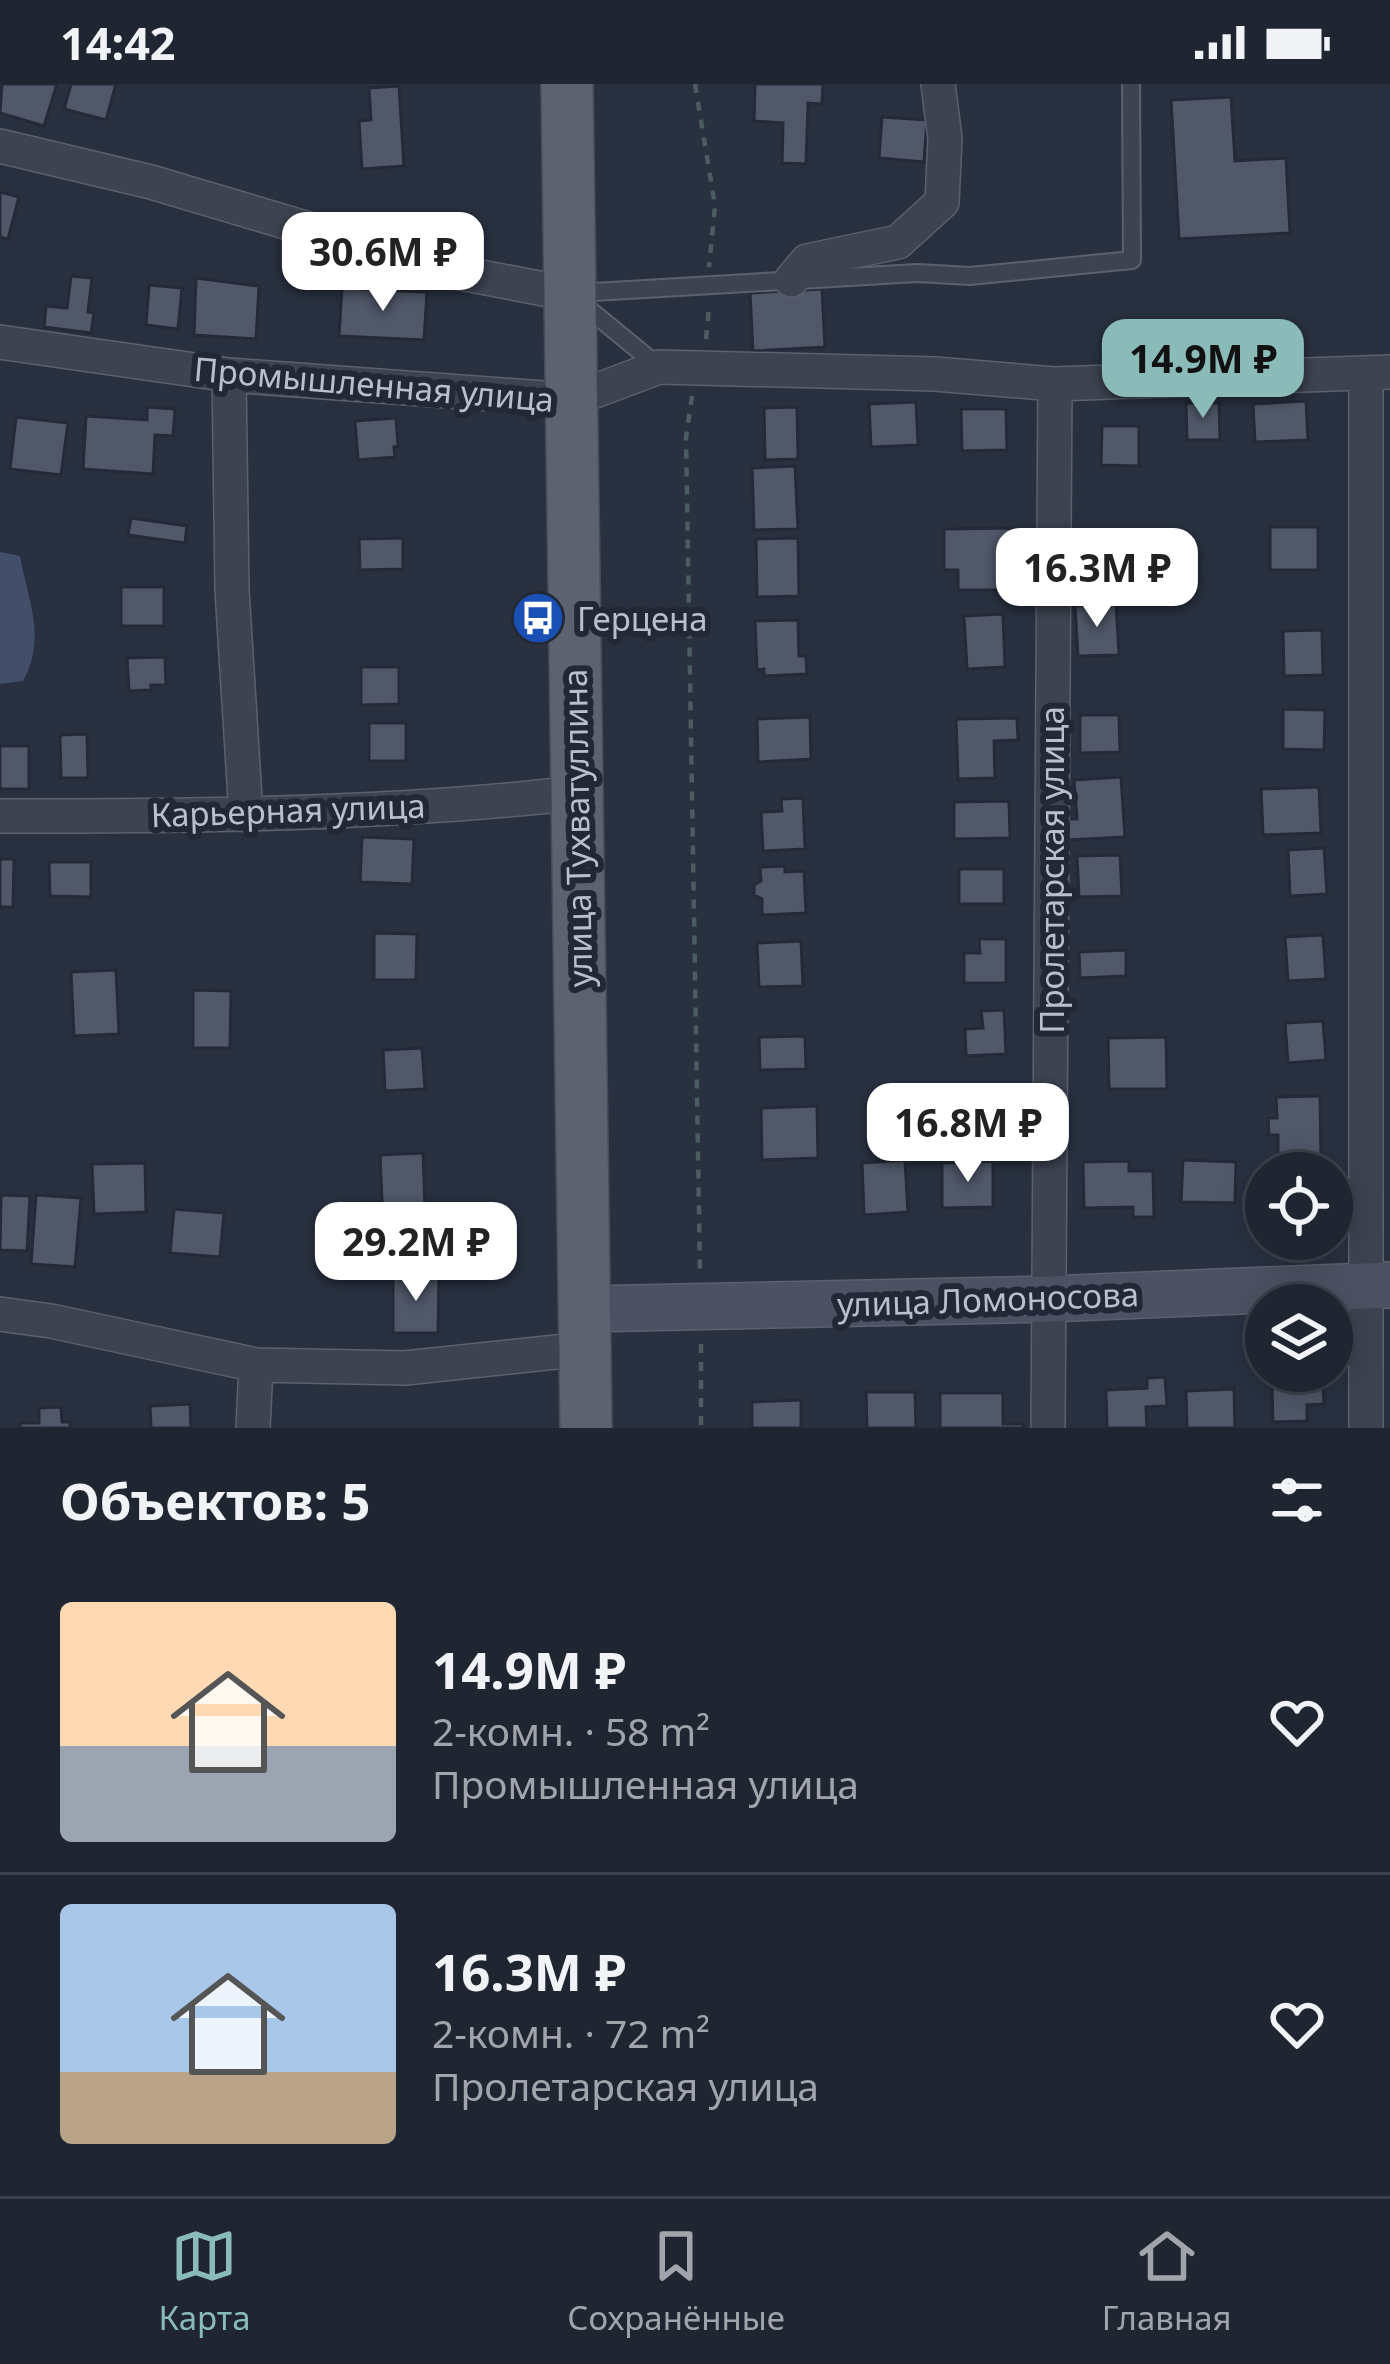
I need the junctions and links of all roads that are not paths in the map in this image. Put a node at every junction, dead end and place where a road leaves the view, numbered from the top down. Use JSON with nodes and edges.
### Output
{"nodes":[{"id":1,"x":567,"y":84,"type":"edge"},
{"id":2,"x":938,"y":84,"type":"edge"},
{"id":3,"x":1131,"y":85,"type":"edge"},
{"id":4,"x":0,"y":146,"type":"edge"},
{"id":5,"x":791,"y":280,"type":"junction"},
{"id":6,"x":570,"y":293,"type":"junction"},
{"id":7,"x":0,"y":342,"type":"edge"},
{"id":8,"x":659,"y":367,"type":"junction"},
{"id":9,"x":1378,"y":374,"type":"edge"},
{"id":10,"x":229,"y":376,"type":"junction"},
{"id":11,"x":1055,"y":384,"type":"junction"},
{"id":12,"x":572,"y":400,"type":"junction"},
{"id":13,"x":576,"y":793,"type":"junction"},
{"id":14,"x":246,"y":815,"type":"junction"},
{"id":15,"x":0,"y":816,"type":"edge"},
{"id":16,"x":1377,"y":1285,"type":"edge"},
{"id":17,"x":1048,"y":1299,"type":"junction"},
{"id":18,"x":0,"y":1314,"type":"edge"},
{"id":19,"x":605,"y":1325,"type":"junction"},
{"id":20,"x":256,"y":1365,"type":"junction"},
{"id":21,"x":253,"y":1428,"type":"edge"},
{"id":22,"x":586,"y":1428,"type":"edge"},
{"id":23,"x":1048,"y":1428,"type":"edge"},
{"id":24,"x":1366,"y":1428,"type":"edge"}],
"edges":[{"from":1,"to":6,"type":"main road","name":"улица Тухватуллина"},
{"from":2,"to":5,"type":"street"},
{"from":3,"to":5,"type":"lane"},
{"from":4,"to":6,"type":"street"},
{"from":5,"to":6,"type":"lane"},
{"from":6,"to":8,"type":"lane"},
{"from":6,"to":12,"type":"main road","name":"улица Тухватуллина"},
{"from":7,"to":10,"type":"street","name":"Промышленная улица"},
{"from":8,"to":11,"type":"street","name":"Промышленная улица"},
{"from":8,"to":12,"type":"street","name":"Промышленная улица"},
{"from":9,"to":11,"type":"street","name":"Промышленная улица"},
{"from":9,"to":16,"type":"street"},
{"from":10,"to":12,"type":"street","name":"Промышленная улица"},
{"from":10,"to":14,"type":"street"},
{"from":11,"to":17,"type":"street","name":"Пролетарская улица"},
{"from":12,"to":13,"type":"main road","name":"улица Тухватуллина"},
{"from":13,"to":14,"type":"street","name":"Карьерная улица"},
{"from":13,"to":19,"type":"main road","name":"улица Тухватуллина"},
{"from":14,"to":15,"type":"street","name":"Карьерная улица"},
{"from":16,"to":17,"type":"street","name":"улица Ломоносова"},
{"from":16,"to":24,"type":"street"},
{"from":17,"to":19,"type":"street","name":"улица Ломоносова"},
{"from":17,"to":23,"type":"street","name":"Пролетарская улица"},
{"from":18,"to":20,"type":"street","name":"улица Ломоносова"},
{"from":19,"to":20,"type":"street","name":"улица Ломоносова"},
{"from":19,"to":22,"type":"main road","name":"улица Тухватуллина"},
{"from":20,"to":21,"type":"street"}]}
